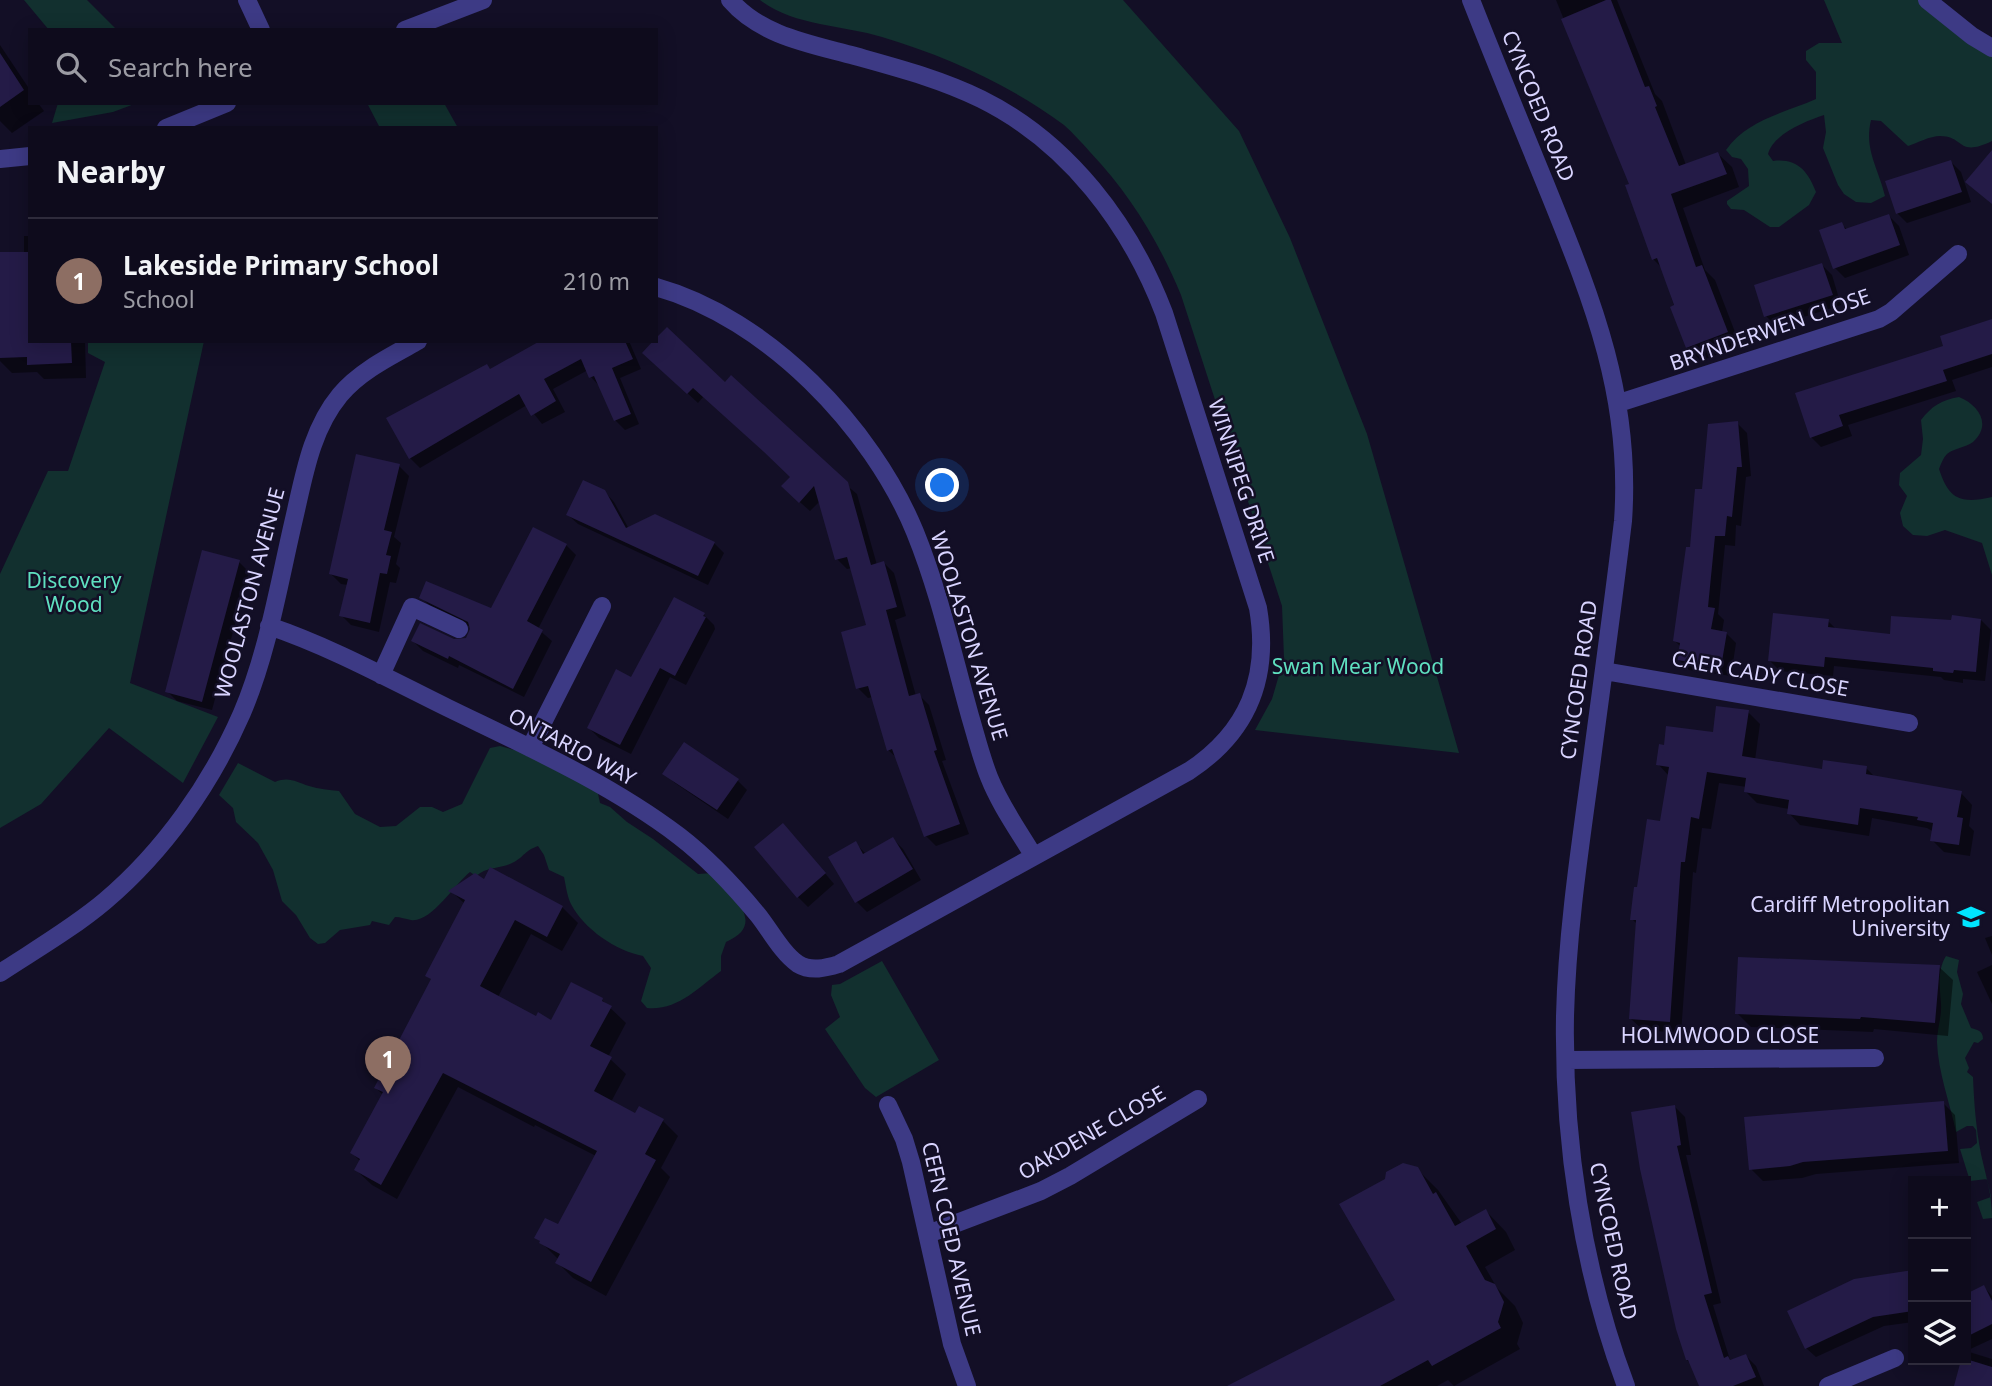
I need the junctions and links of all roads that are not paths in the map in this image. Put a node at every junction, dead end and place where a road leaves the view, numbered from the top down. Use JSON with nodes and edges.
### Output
{"nodes":[{"id":1,"x":247,"y":0,"type":"edge"},
{"id":2,"x":483,"y":0,"type":"edge"},
{"id":3,"x":730,"y":0,"type":"edge"},
{"id":4,"x":1471,"y":0,"type":"edge"},
{"id":5,"x":1927,"y":0,"type":"edge"},
{"id":6,"x":260,"y":28,"type":"edge"},
{"id":7,"x":410,"y":28,"type":"edge"},
{"id":8,"x":1992,"y":48,"type":"edge"},
{"id":9,"x":222,"y":105,"type":"edge"},
{"id":10,"x":171,"y":126,"type":"edge"},
{"id":11,"x":28,"y":156,"type":"edge"},
{"id":12,"x":0,"y":159,"type":"edge"},
{"id":13,"x":1958,"y":254,"type":"dead end"},
{"id":14,"x":658,"y":288,"type":"edge"},
{"id":15,"x":415,"y":343,"type":"edge"},
{"id":16,"x":1619,"y":403,"type":"junction"},
{"id":17,"x":602,"y":606,"type":"dead end"},
{"id":18,"x":269,"y":626,"type":"junction"},
{"id":19,"x":460,"y":629,"type":"dead end"},
{"id":20,"x":1604,"y":671,"type":"junction"},
{"id":21,"x":381,"y":675,"type":"junction"},
{"id":22,"x":1909,"y":723,"type":"dead end"},
{"id":23,"x":530,"y":748,"type":"junction"},
{"id":24,"x":1033,"y":855,"type":"junction"},
{"id":25,"x":810,"y":968,"type":"joint"},
{"id":26,"x":0,"y":973,"type":"edge"},
{"id":27,"x":1875,"y":1058,"type":"dead end"},
{"id":28,"x":1566,"y":1060,"type":"junction"},
{"id":29,"x":1198,"y":1099,"type":"dead end"},
{"id":30,"x":888,"y":1105,"type":"dead end"},
{"id":31,"x":928,"y":1234,"type":"junction"},
{"id":32,"x":1895,"y":1358,"type":"dead end"},
{"id":33,"x":967,"y":1386,"type":"edge"},
{"id":34,"x":1626,"y":1386,"type":"edge"},
{"id":35,"x":1828,"y":1386,"type":"edge"}],
"edges":[{"from":1,"to":6,"type":"street"},
{"from":2,"to":7,"type":"street"},
{"from":3,"to":24,"type":"street","name":"WINNIPEG DRIVE"},
{"from":4,"to":16,"type":"street","name":"CYNCOED ROAD"},
{"from":5,"to":8,"type":"street"},
{"from":9,"to":10,"type":"street"},
{"from":11,"to":12,"type":"street"},
{"from":13,"to":16,"type":"street","name":"BRYNDERWEN CLOSE"},
{"from":14,"to":24,"type":"street","name":"WOOLASTON AVENUE"},
{"from":15,"to":18,"type":"street","name":"WOOLASTON AVENUE"},
{"from":16,"to":20,"type":"street","name":"CYNCOED ROAD"},
{"from":17,"to":23,"type":"street"},
{"from":18,"to":21,"type":"street","name":"ONTARIO WAY"},
{"from":18,"to":26,"type":"street","name":"WOOLASTON AVENUE"},
{"from":19,"to":21,"type":"street"},
{"from":20,"to":22,"type":"street","name":"CAER CADY CLOSE"},
{"from":20,"to":28,"type":"street","name":"CYNCOED ROAD"},
{"from":21,"to":23,"type":"street","name":"ONTARIO WAY"},
{"from":23,"to":25,"type":"street","name":"ONTARIO WAY"},
{"from":24,"to":25,"type":"street","name":"WINNIPEG DRIVE"},
{"from":27,"to":28,"type":"street","name":"HOLMWOOD CLOSE"},
{"from":28,"to":34,"type":"street","name":"CYNCOED ROAD"},
{"from":29,"to":31,"type":"street","name":"OAKDENE CLOSE"},
{"from":30,"to":31,"type":"street","name":"CEFN COED AVENUE"},
{"from":31,"to":33,"type":"street","name":"CEFN COED AVENUE"},
{"from":32,"to":35,"type":"street"}]}
